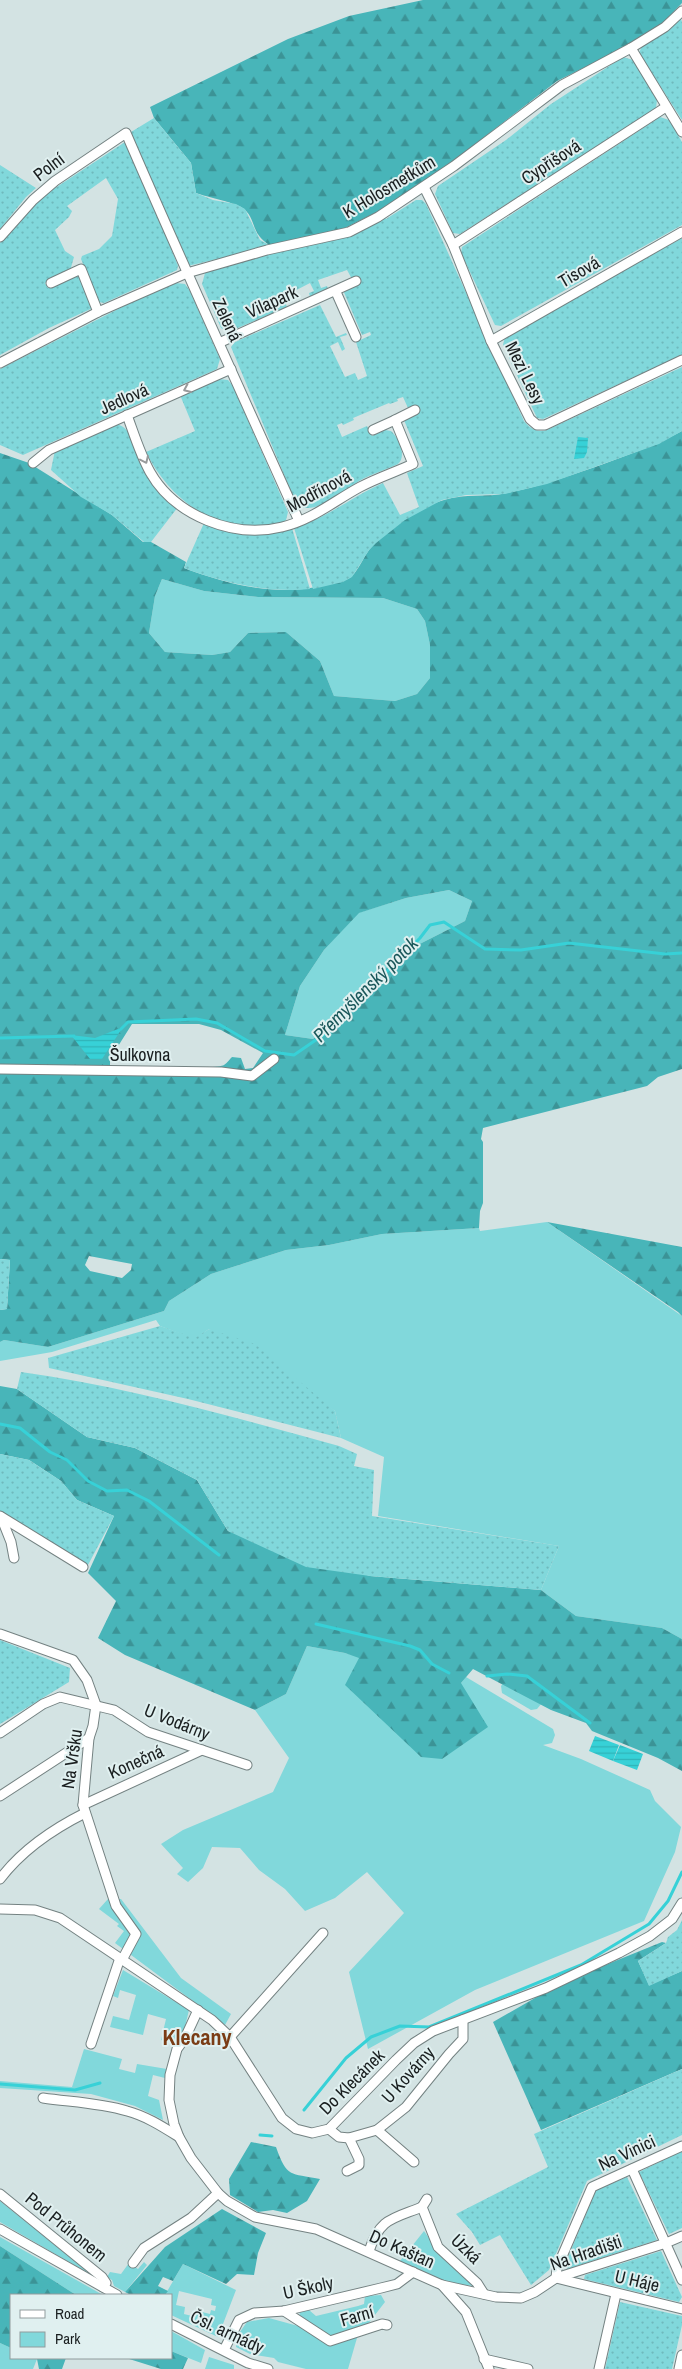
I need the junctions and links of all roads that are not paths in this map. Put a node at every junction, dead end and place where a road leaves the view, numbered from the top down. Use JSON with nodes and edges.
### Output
{"nodes":[{"id":1,"x":682,"y":12,"type":"edge"},
{"id":2,"x":631,"y":48,"type":"junction"},
{"id":3,"x":666,"y":107,"type":"junction"},
{"id":4,"x":682,"y":132,"type":"edge"},
{"id":5,"x":126,"y":133,"type":"joint"},
{"id":6,"x":424,"y":187,"type":"junction"},
{"id":7,"x":682,"y":232,"type":"edge"},
{"id":8,"x":0,"y":237,"type":"edge"},
{"id":9,"x":453,"y":245,"type":"junction"},
{"id":10,"x":186,"y":273,"type":"junction"},
{"id":11,"x":356,"y":281,"type":"dead end"},
{"id":12,"x":50,"y":283,"type":"dead end"},
{"id":13,"x":336,"y":292,"type":"junction"},
{"id":14,"x":98,"y":312,"type":"junction"},
{"id":15,"x":356,"y":337,"type":"dead end"},
{"id":16,"x":491,"y":341,"type":"junction"},
{"id":17,"x":221,"y":342,"type":"junction"},
{"id":18,"x":682,"y":360,"type":"edge"},
{"id":19,"x":0,"y":363,"type":"edge"},
{"id":20,"x":231,"y":369,"type":"junction"},
{"id":21,"x":415,"y":410,"type":"dead end"},
{"id":22,"x":127,"y":415,"type":"junction"},
{"id":23,"x":395,"y":420,"type":"junction"},
{"id":24,"x":374,"y":430,"type":"dead end"},
{"id":25,"x":33,"y":463,"type":"dead end"},
{"id":26,"x":299,"y":521,"type":"junction"},
{"id":27,"x":274,"y":1059,"type":"dead end"},
{"id":28,"x":0,"y":1069,"type":"edge"},
{"id":29,"x":0,"y":1517,"type":"edge"},
{"id":30,"x":14,"y":1558,"type":"dead end"},
{"id":31,"x":83,"y":1567,"type":"dead end"},
{"id":32,"x":0,"y":1634,"type":"edge"},
{"id":33,"x":96,"y":1705,"type":"junction"},
{"id":34,"x":0,"y":1733,"type":"edge"},
{"id":35,"x":88,"y":1738,"type":"junction"},
{"id":36,"x":202,"y":1750,"type":"junction"},
{"id":37,"x":246,"y":1765,"type":"dead end"},
{"id":38,"x":0,"y":1796,"type":"edge"},
{"id":39,"x":84,"y":1809,"type":"junction"},
{"id":40,"x":0,"y":1879,"type":"edge"},
{"id":41,"x":682,"y":1902,"type":"edge"},
{"id":42,"x":0,"y":1909,"type":"edge"},
{"id":43,"x":323,"y":1933,"type":"dead end"},
{"id":44,"x":119,"y":1962,"type":"junction"},
{"id":45,"x":198,"y":2010,"type":"junction"},
{"id":46,"x":463,"y":2020,"type":"junction"},
{"id":47,"x":230,"y":2037,"type":"junction"},
{"id":48,"x":91,"y":2044,"type":"dead end"},
{"id":49,"x":43,"y":2098,"type":"dead end"},
{"id":50,"x":329,"y":2129,"type":"junction"},
{"id":51,"x":376,"y":2130,"type":"junction"},
{"id":52,"x":179,"y":2138,"type":"junction"},
{"id":53,"x":348,"y":2138,"type":"junction"},
{"id":54,"x":682,"y":2146,"type":"edge"},
{"id":55,"x":414,"y":2162,"type":"dead end"},
{"id":56,"x":632,"y":2169,"type":"junction"},
{"id":57,"x":347,"y":2171,"type":"dead end"},
{"id":58,"x":0,"y":2194,"type":"edge"},
{"id":59,"x":218,"y":2194,"type":"junction"},
{"id":60,"x":427,"y":2199,"type":"dead end"},
{"id":61,"x":422,"y":2207,"type":"junction"},
{"id":62,"x":0,"y":2228,"type":"edge"},
{"id":63,"x":682,"y":2236,"type":"edge"},
{"id":64,"x":666,"y":2243,"type":"junction"},
{"id":65,"x":369,"y":2251,"type":"junction"},
{"id":66,"x":133,"y":2263,"type":"dead end"},
{"id":67,"x":413,"y":2272,"type":"junction"},
{"id":68,"x":556,"y":2278,"type":"junction"},
{"id":69,"x":682,"y":2280,"type":"edge"},
{"id":70,"x":442,"y":2285,"type":"junction"},
{"id":71,"x":103,"y":2287,"type":"junction"},
{"id":72,"x":116,"y":2294,"type":"edge"},
{"id":73,"x":484,"y":2294,"type":"junction"},
{"id":74,"x":616,"y":2294,"type":"junction"},
{"id":75,"x":682,"y":2308,"type":"edge"},
{"id":76,"x":284,"y":2311,"type":"junction"},
{"id":77,"x":172,"y":2324,"type":"edge"},
{"id":78,"x":387,"y":2325,"type":"dead end"},
{"id":79,"x":224,"y":2350,"type":"junction"},
{"id":80,"x":682,"y":2355,"type":"edge"},
{"id":81,"x":484,"y":2359,"type":"junction"},
{"id":82,"x":268,"y":2369,"type":"edge"},
{"id":83,"x":489,"y":2369,"type":"edge"},
{"id":84,"x":528,"y":2369,"type":"edge"},
{"id":85,"x":599,"y":2369,"type":"edge"},
{"id":86,"x":679,"y":2369,"type":"edge"}],
"edges":[{"from":1,"to":2,"type":"street","name":"K Holosmetkům"},
{"from":2,"to":3,"type":"street"},
{"from":2,"to":6,"type":"street","name":"K Holosmetkům"},
{"from":3,"to":4,"type":"street"},
{"from":3,"to":9,"type":"street","name":"Cypřišová"},
{"from":5,"to":8,"type":"street","name":"Polní"},
{"from":5,"to":10,"type":"street","name":"Zelená"},
{"from":6,"to":9,"type":"street","name":"Mezi Lesy"},
{"from":6,"to":10,"type":"street","name":"K Holosmetkům"},
{"from":7,"to":16,"type":"street","name":"Tisová"},
{"from":9,"to":16,"type":"street","name":"Mezi Lesy"},
{"from":10,"to":14,"type":"street","name":"K Holosmetkům"},
{"from":10,"to":17,"type":"street","name":"Zelená"},
{"from":11,"to":13,"type":"street","name":"Vilapark"},
{"from":12,"to":14,"type":"street"},
{"from":13,"to":15,"type":"street"},
{"from":13,"to":17,"type":"street","name":"Vilapark"},
{"from":14,"to":19,"type":"street","name":"K Holosmetkům"},
{"from":16,"to":18,"type":"street","name":"Mezi Lesy"},
{"from":17,"to":20,"type":"street","name":"Zelená"},
{"from":20,"to":22,"type":"street","name":"Jedlová","one_way":true},
{"from":20,"to":26,"type":"street","name":"Zelená"},
{"from":21,"to":23,"type":"street"},
{"from":22,"to":25,"type":"street","name":"Jedlová"},
{"from":22,"to":26,"type":"street","name":"Modřínová","one_way":true},
{"from":23,"to":24,"type":"street"},
{"from":23,"to":26,"type":"street","name":"Modřínová"},
{"from":27,"to":28,"type":"street","name":"Šulkovna"},
{"from":29,"to":30,"type":"street"},
{"from":29,"to":31,"type":"street"},
{"from":32,"to":33,"type":"street"},
{"from":33,"to":34,"type":"street","name":"U Vodárny"},
{"from":33,"to":35,"type":"street","name":"Na Vršku"},
{"from":33,"to":36,"type":"street","name":"U Vodárny"},
{"from":35,"to":38,"type":"street"},
{"from":35,"to":39,"type":"street","name":"Na Vršku"},
{"from":36,"to":37,"type":"street","name":"U Vodárny"},
{"from":36,"to":39,"type":"street","name":"Konečná"},
{"from":39,"to":40,"type":"street","name":"Konečná"},
{"from":39,"to":44,"type":"street","name":"Na Vršku"},
{"from":41,"to":46,"type":"street","name":"Do Klecánek"},
{"from":42,"to":44,"type":"street","name":"Do Klecánek"},
{"from":43,"to":47,"type":"street"},
{"from":44,"to":45,"type":"street","name":"Do Klecánek"},
{"from":44,"to":48,"type":"street"},
{"from":45,"to":47,"type":"street","name":"Do Klecánek"},
{"from":45,"to":52,"type":"street"},
{"from":46,"to":50,"type":"street","name":"Do Klecánek"},
{"from":46,"to":51,"type":"street","name":"U Kovárny"},
{"from":47,"to":50,"type":"street","name":"Do Klecánek"},
{"from":49,"to":52,"type":"street"},
{"from":50,"to":53,"type":"street"},
{"from":51,"to":53,"type":"street","name":"U Kovárny"},
{"from":51,"to":55,"type":"street"},
{"from":52,"to":59,"type":"street","name":"Do Kaštan"},
{"from":53,"to":57,"type":"street"},
{"from":54,"to":56,"type":"street","name":"Na Vinici"},
{"from":56,"to":64,"type":"street"},
{"from":56,"to":68,"type":"street","name":"Na Vinici"},
{"from":58,"to":71,"type":"street","name":"Pod Průhonem"},
{"from":59,"to":65,"type":"street","name":"Do Kaštan"},
{"from":59,"to":66,"type":"street"},
{"from":60,"to":61,"type":"street"},
{"from":61,"to":65,"type":"street"},
{"from":61,"to":73,"type":"street","name":"Úzká"},
{"from":62,"to":71,"type":"street"},
{"from":63,"to":64,"type":"street","name":"Na Hradišti"},
{"from":64,"to":68,"type":"street","name":"Na Hradišti"},
{"from":64,"to":69,"type":"street"},
{"from":65,"to":67,"type":"street","name":"Do Kaštan"},
{"from":67,"to":70,"type":"street","name":"Do Kaštan"},
{"from":67,"to":76,"type":"street","name":"U Školy"},
{"from":68,"to":73,"type":"street","name":"Na Hradišti"},
{"from":68,"to":74,"type":"street","name":"U Háje"},
{"from":70,"to":73,"type":"street","name":"Na Hradišti"},
{"from":70,"to":81,"type":"street","name":"Do Kaštan"},
{"from":71,"to":72,"type":"street"},
{"from":74,"to":75,"type":"street","name":"U Háje"},
{"from":74,"to":85,"type":"street"},
{"from":76,"to":78,"type":"street","name":"Farní"},
{"from":76,"to":79,"type":"street","name":"U Školy"},
{"from":77,"to":79,"type":"street","name":"Čsl. armády"},
{"from":79,"to":82,"type":"street","name":"Čsl. armády"},
{"from":80,"to":86,"type":"street"},
{"from":81,"to":83,"type":"street","name":"Do Kaštan"},
{"from":81,"to":84,"type":"street"}]}
